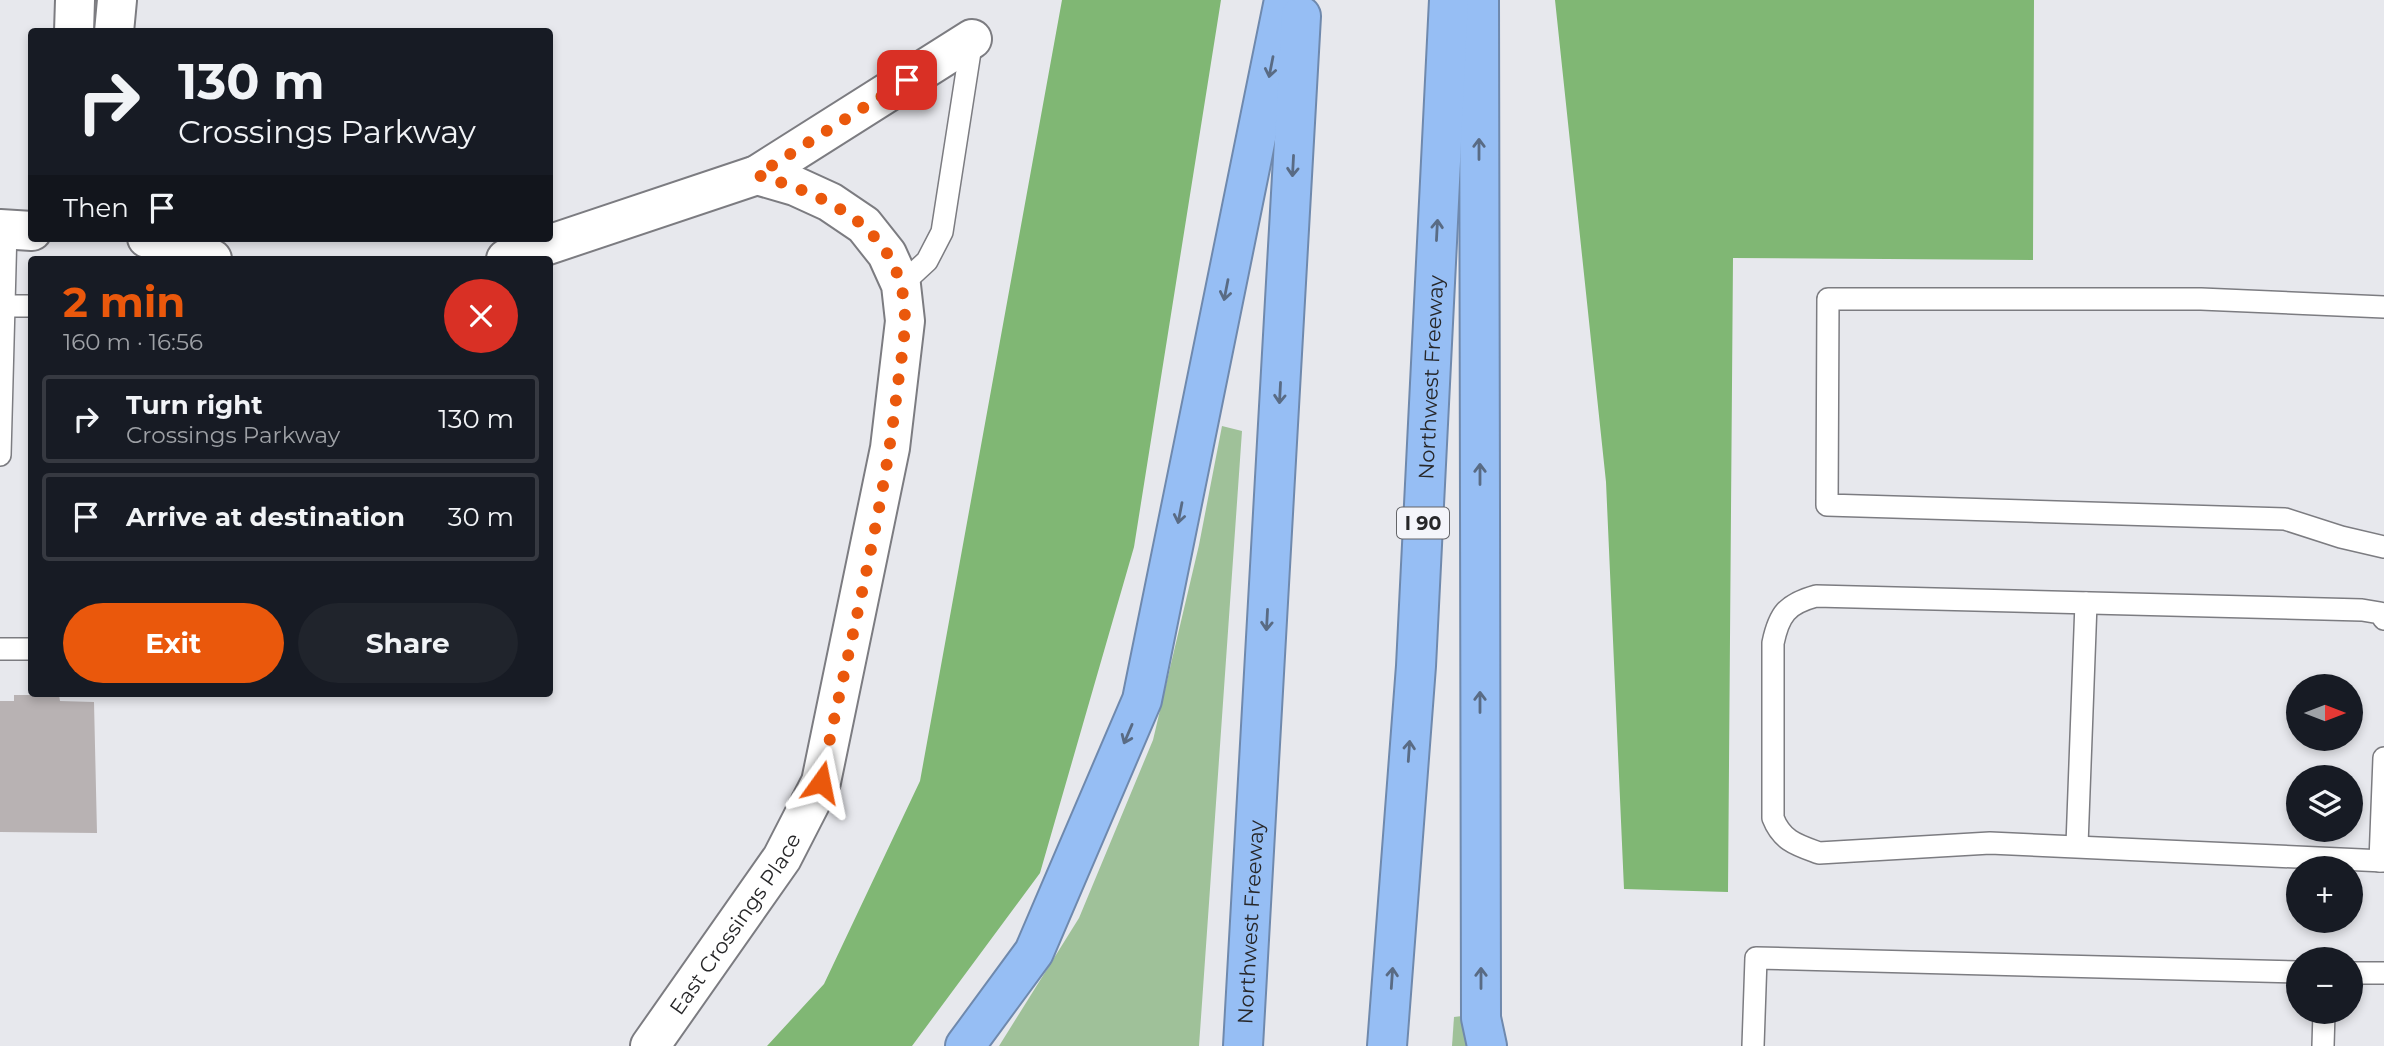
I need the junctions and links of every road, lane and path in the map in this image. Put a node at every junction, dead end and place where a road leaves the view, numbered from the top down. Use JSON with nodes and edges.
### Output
{"nodes":[{"id":1,"x":75,"y":0,"type":"edge"},
{"id":2,"x":117,"y":0,"type":"edge"},
{"id":3,"x":1284,"y":0,"type":"edge"},
{"id":4,"x":1302,"y":0,"type":"edge"},
{"id":5,"x":1449,"y":0,"type":"edge"},
{"id":6,"x":1479,"y":0,"type":"edge"},
{"id":7,"x":74,"y":28,"type":"edge"},
{"id":8,"x":114,"y":28,"type":"edge"},
{"id":9,"x":972,"y":39,"type":"joint"},
{"id":10,"x":757,"y":175,"type":"junction"},
{"id":11,"x":13,"y":230,"type":"edge"},
{"id":12,"x":159,"y":242,"type":"edge"},
{"id":13,"x":203,"y":256,"type":"edge"},
{"id":14,"x":515,"y":256,"type":"edge"},
{"id":15,"x":901,"y":285,"type":"junction"},
{"id":16,"x":5,"y":306,"type":"junction"},
{"id":17,"x":28,"y":306,"type":"edge"},
{"id":18,"x":2384,"y":307,"type":"edge"},
{"id":19,"x":0,"y":455,"type":"edge"},
{"id":20,"x":2384,"y":547,"type":"edge"},
{"id":21,"x":2086,"y":603,"type":"junction"},
{"id":22,"x":2384,"y":619,"type":"edge"},
{"id":23,"x":0,"y":649,"type":"edge"},
{"id":24,"x":28,"y":649,"type":"edge"},
{"id":25,"x":2384,"y":758,"type":"edge"},
{"id":26,"x":2077,"y":845,"type":"junction"},
{"id":27,"x":2382,"y":861,"type":"edge"},
{"id":28,"x":2286,"y":972,"type":"edge"},
{"id":29,"x":2363,"y":973,"type":"edge"},
{"id":30,"x":2384,"y":973,"type":"edge"},
{"id":31,"x":2324,"y":1024,"type":"edge"},
{"id":32,"x":650,"y":1046,"type":"edge"},
{"id":33,"x":965,"y":1046,"type":"edge"},
{"id":34,"x":1243,"y":1046,"type":"edge"},
{"id":35,"x":1387,"y":1046,"type":"edge"},
{"id":36,"x":1487,"y":1046,"type":"edge"},
{"id":37,"x":1753,"y":1046,"type":"edge"},
{"id":38,"x":2323,"y":1046,"type":"edge"}],
"edges":[{"from":1,"to":7,"type":"street"},
{"from":2,"to":8,"type":"street"},
{"from":3,"to":33,"type":"highway","one_way":true},
{"from":4,"to":34,"type":"highway","name":"Northwest Freeway","one_way":true},
{"from":35,"to":5,"type":"highway","name":"Northwest Freeway","number":"I 90","one_way":true},
{"from":36,"to":6,"type":"highway","one_way":true},
{"from":9,"to":10,"type":"street"},
{"from":9,"to":15,"type":"lane"},
{"from":10,"to":14,"type":"street"},
{"from":10,"to":15,"type":"street","name":"East Crossings Place"},
{"from":11,"to":16,"type":"lane"},
{"from":12,"to":13,"type":"street"},
{"from":15,"to":32,"type":"street","name":"East Crossings Place"},
{"from":16,"to":17,"type":"lane"},
{"from":16,"to":19,"type":"lane"},
{"from":18,"to":20,"type":"lane"},
{"from":21,"to":22,"type":"lane"},
{"from":21,"to":26,"type":"lane"},
{"from":21,"to":26,"type":"lane"},
{"from":23,"to":24,"type":"lane"},
{"from":25,"to":27,"type":"lane"},
{"from":26,"to":27,"type":"lane"},
{"from":28,"to":37,"type":"lane"},
{"from":29,"to":30,"type":"lane"},
{"from":31,"to":38,"type":"lane"}]}
